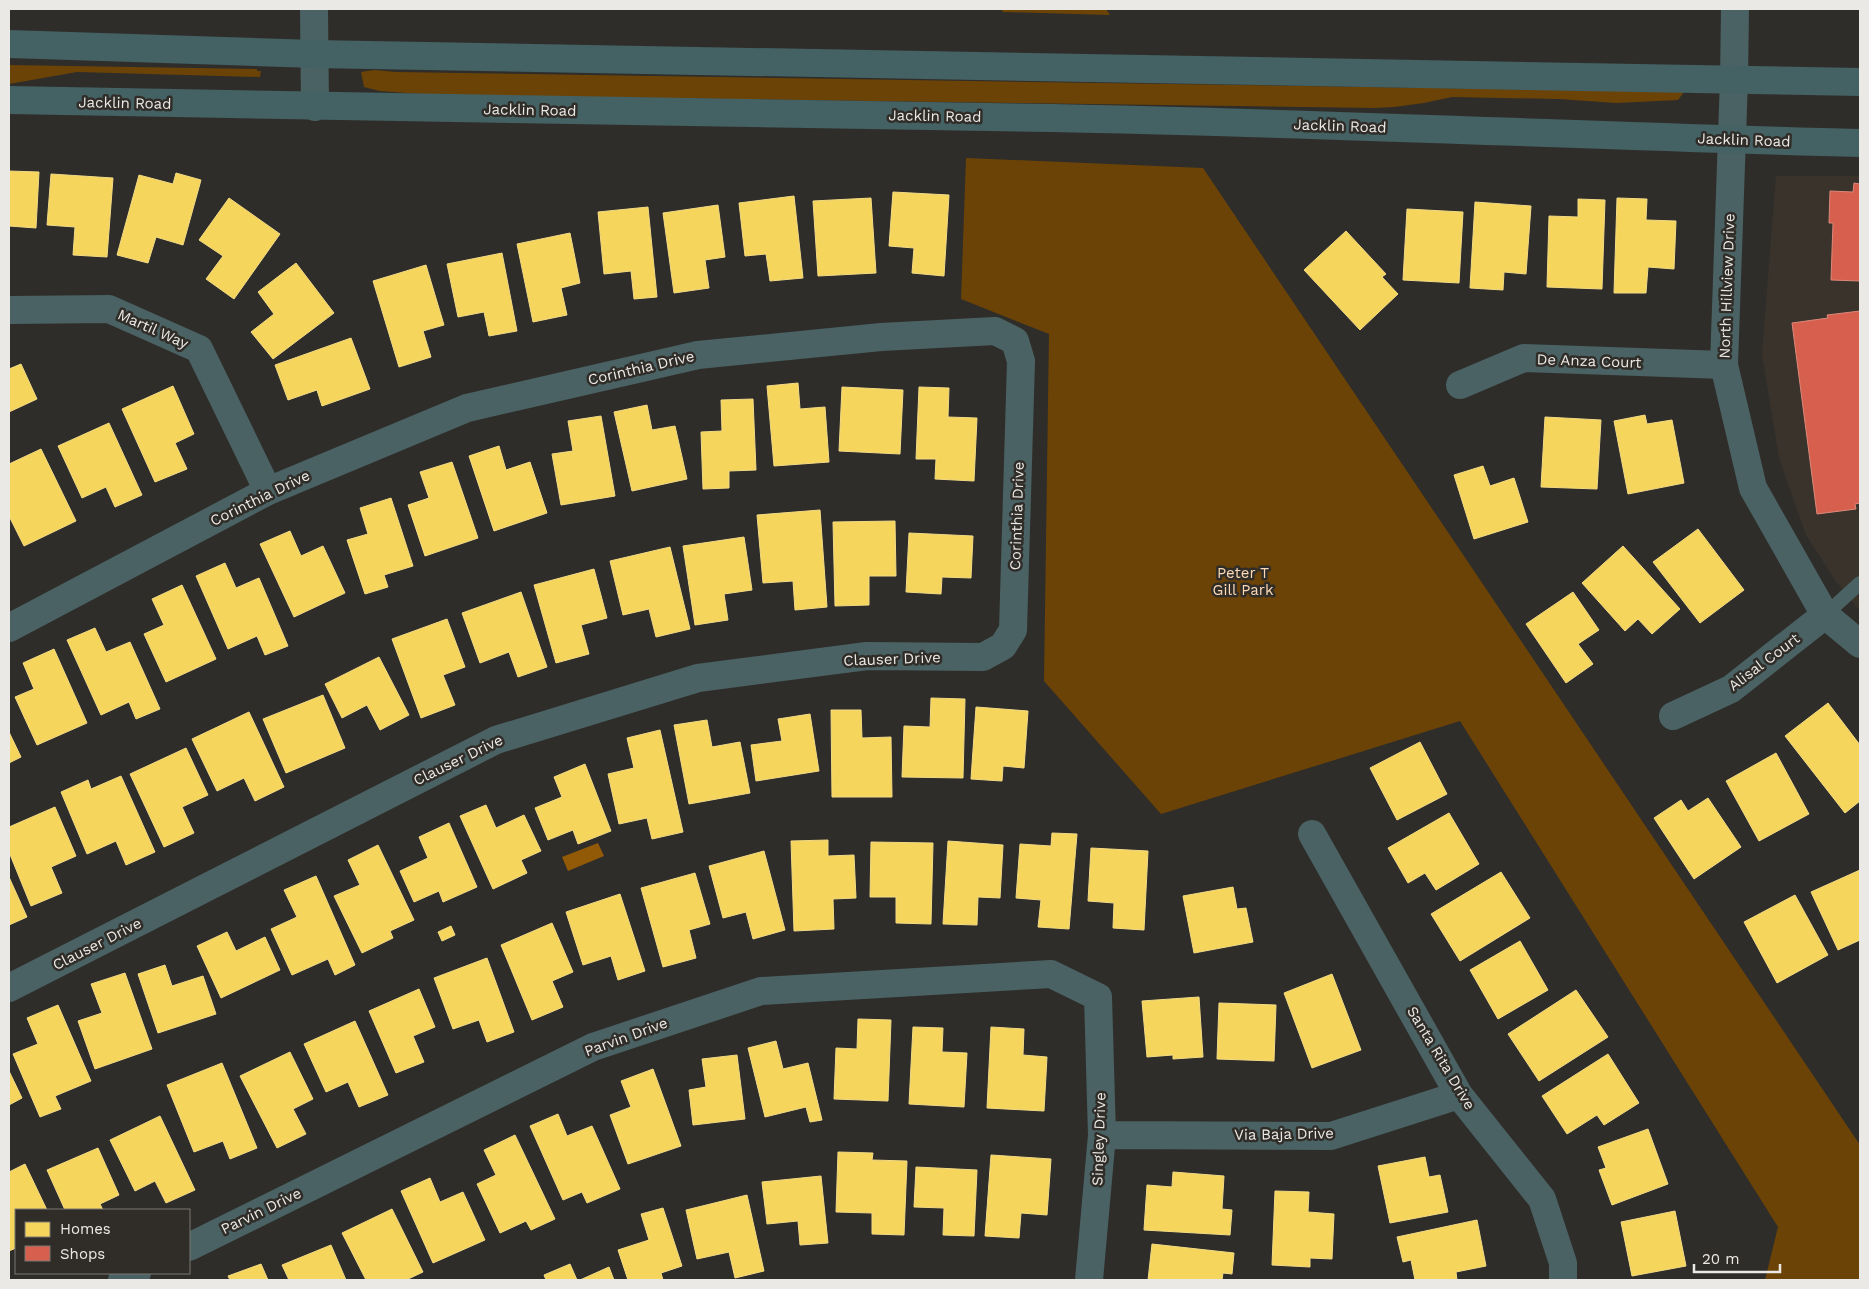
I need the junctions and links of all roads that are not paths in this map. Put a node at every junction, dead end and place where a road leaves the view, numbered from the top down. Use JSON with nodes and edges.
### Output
{"nodes":[{"id":1,"x":314,"y":9,"type":"edge"},
{"id":2,"x":1735,"y":9,"type":"edge"},
{"id":3,"x":9,"y":44,"type":"edge"},
{"id":4,"x":314,"y":54,"type":"junction"},
{"id":5,"x":1734,"y":79,"type":"junction"},
{"id":6,"x":1860,"y":82,"type":"edge"},
{"id":7,"x":9,"y":100,"type":"edge"},
{"id":8,"x":315,"y":107,"type":"junction"},
{"id":9,"x":1732,"y":140,"type":"junction"},
{"id":10,"x":1860,"y":143,"type":"edge"},
{"id":11,"x":9,"y":310,"type":"edge"},
{"id":12,"x":1724,"y":365,"type":"junction"},
{"id":13,"x":1460,"y":385,"type":"dead end"},
{"id":14,"x":268,"y":492,"type":"junction"},
{"id":15,"x":1860,"y":584,"type":"edge"},
{"id":16,"x":1825,"y":615,"type":"junction"},
{"id":17,"x":9,"y":628,"type":"edge"},
{"id":18,"x":1860,"y":644,"type":"edge"},
{"id":19,"x":1003,"y":646,"type":"joint"},
{"id":20,"x":1673,"y":716,"type":"dead end"},
{"id":21,"x":1312,"y":834,"type":"dead end"},
{"id":22,"x":9,"y":988,"type":"edge"},
{"id":23,"x":1098,"y":997,"type":"joint"},
{"id":24,"x":1459,"y":1094,"type":"junction"},
{"id":25,"x":1102,"y":1135,"type":"junction"},
{"id":26,"x":190,"y":1247,"type":"edge"},
{"id":27,"x":135,"y":1274,"type":"edge"},
{"id":28,"x":122,"y":1280,"type":"edge"},
{"id":29,"x":1090,"y":1280,"type":"edge"},
{"id":30,"x":1563,"y":1280,"type":"edge"}],
"edges":[{"from":1,"to":4,"type":"street"},
{"from":2,"to":5,"type":"street","name":"North Hillview Drive"},
{"from":3,"to":4,"type":"main road"},
{"from":4,"to":5,"type":"main road"},
{"from":4,"to":8,"type":"street"},
{"from":5,"to":6,"type":"main road"},
{"from":5,"to":9,"type":"street","name":"North Hillview Drive"},
{"from":7,"to":8,"type":"main road","name":"Jacklin Road"},
{"from":8,"to":9,"type":"main road","name":"Jacklin Road"},
{"from":9,"to":10,"type":"main road","name":"Jacklin Road"},
{"from":9,"to":12,"type":"street","name":"North Hillview Drive"},
{"from":11,"to":14,"type":"street","name":"Martil Way"},
{"from":12,"to":13,"type":"street","name":"De Anza Court"},
{"from":12,"to":16,"type":"street","name":"North Hillview Drive"},
{"from":14,"to":17,"type":"street","name":"Corinthia Drive"},
{"from":14,"to":19,"type":"street","name":"Corinthia Drive"},
{"from":15,"to":16,"type":"lane"},
{"from":16,"to":18,"type":"street","name":"North Hillview Drive"},
{"from":16,"to":20,"type":"street","name":"Alisal Court"},
{"from":19,"to":22,"type":"street","name":"Clauser Drive"},
{"from":21,"to":24,"type":"street","name":"Santa Rita Drive"},
{"from":23,"to":25,"type":"street","name":"Singley Drive"},
{"from":23,"to":26,"type":"street","name":"Parvin Drive"},
{"from":24,"to":25,"type":"street","name":"Via Baja Drive"},
{"from":24,"to":30,"type":"street","name":"Santa Rita Drive"},
{"from":25,"to":29,"type":"street","name":"Singley Drive"},
{"from":27,"to":28,"type":"street"}]}
